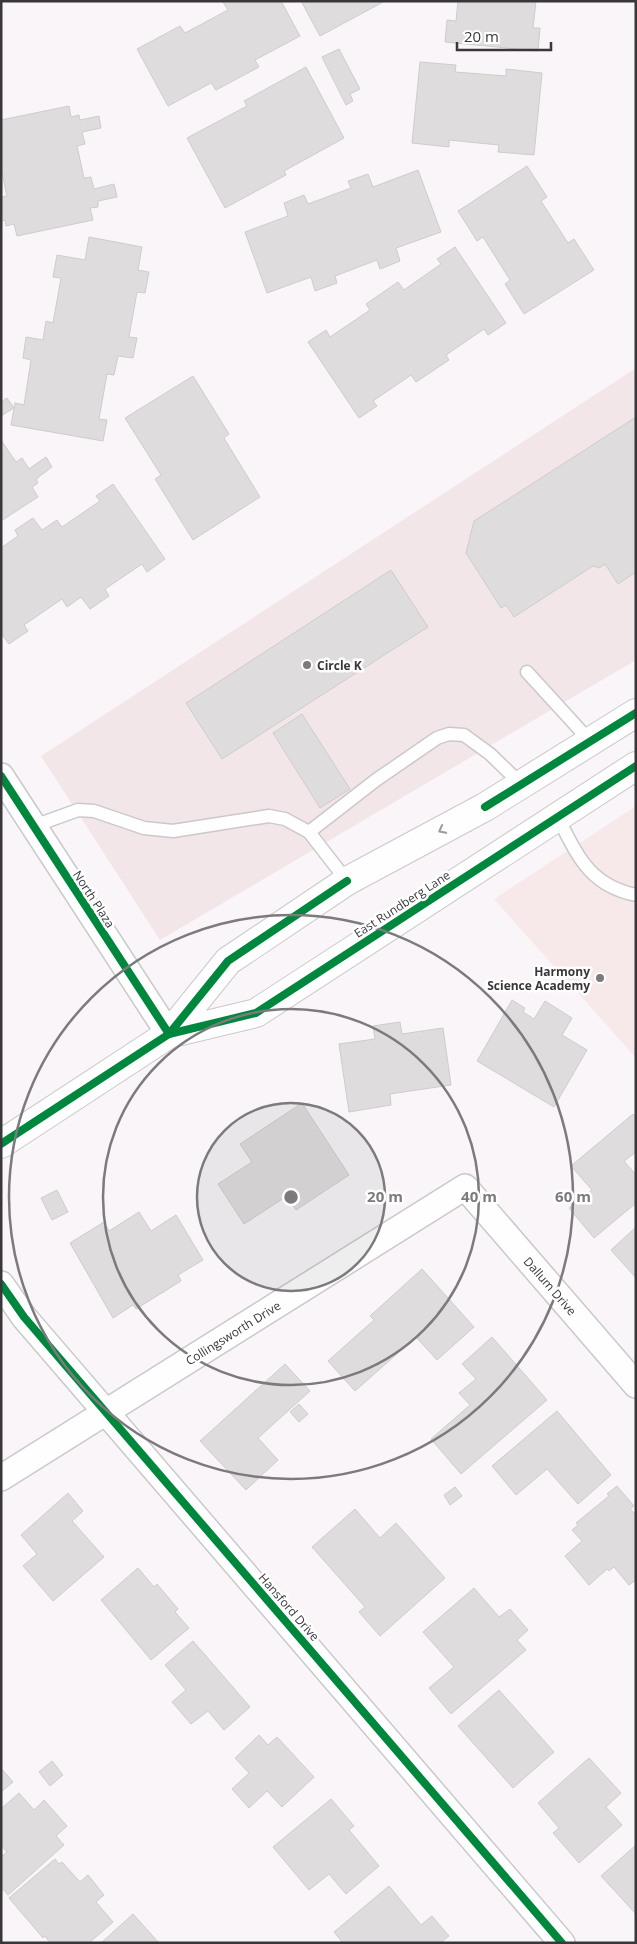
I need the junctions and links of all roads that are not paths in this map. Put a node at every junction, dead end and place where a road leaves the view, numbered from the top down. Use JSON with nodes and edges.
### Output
{"nodes":[{"id":1,"x":527,"y":672,"type":"dead end"},
{"id":2,"x":636,"y":713,"type":"edge"},
{"id":3,"x":590,"y":741,"type":"junction"},
{"id":4,"x":636,"y":766,"type":"edge"},
{"id":5,"x":1,"y":776,"type":"edge"},
{"id":6,"x":521,"y":784,"type":"junction"},
{"id":7,"x":557,"y":816,"type":"junction"},
{"id":8,"x":34,"y":826,"type":"junction"},
{"id":9,"x":309,"y":832,"type":"junction"},
{"id":10,"x":347,"y":881,"type":"junction"},
{"id":11,"x":636,"y":895,"type":"edge"},
{"id":12,"x":169,"y":1034,"type":"junction"},
{"id":13,"x":1,"y":1144,"type":"edge"},
{"id":14,"x":465,"y":1187,"type":"joint"},
{"id":15,"x":1,"y":1284,"type":"edge"},
{"id":16,"x":636,"y":1384,"type":"edge"},
{"id":17,"x":106,"y":1412,"type":"junction"},
{"id":18,"x":1,"y":1478,"type":"edge"},
{"id":19,"x":562,"y":1943,"type":"edge"}],
"edges":[{"from":1,"to":3,"type":"lane"},
{"from":2,"to":3,"type":"main road","name":"East Rundberg Lane"},
{"from":3,"to":6,"type":"main road","name":"East Rundberg Lane"},
{"from":4,"to":7,"type":"main road","name":"East Rundberg Lane"},
{"from":5,"to":8,"type":"street","name":"North Plaza"},
{"from":6,"to":9,"type":"lane"},
{"from":6,"to":10,"type":"main road","name":"East Rundberg Lane","one_way":true},
{"from":7,"to":11,"type":"lane"},
{"from":7,"to":12,"type":"main road","name":"East Rundberg Lane"},
{"from":8,"to":9,"type":"lane"},
{"from":8,"to":12,"type":"street","name":"North Plaza"},
{"from":9,"to":10,"type":"lane"},
{"from":10,"to":12,"type":"main road","name":"East Rundberg Lane"},
{"from":12,"to":13,"type":"main road","name":"East Rundberg Lane"},
{"from":14,"to":16,"type":"street","name":"Dallum Drive"},
{"from":14,"to":17,"type":"street","name":"Collingsworth Drive"},
{"from":15,"to":17,"type":"street","name":"Hansford Drive"},
{"from":17,"to":18,"type":"street","name":"Collingsworth Drive"},
{"from":17,"to":19,"type":"street","name":"Hansford Drive"}]}
